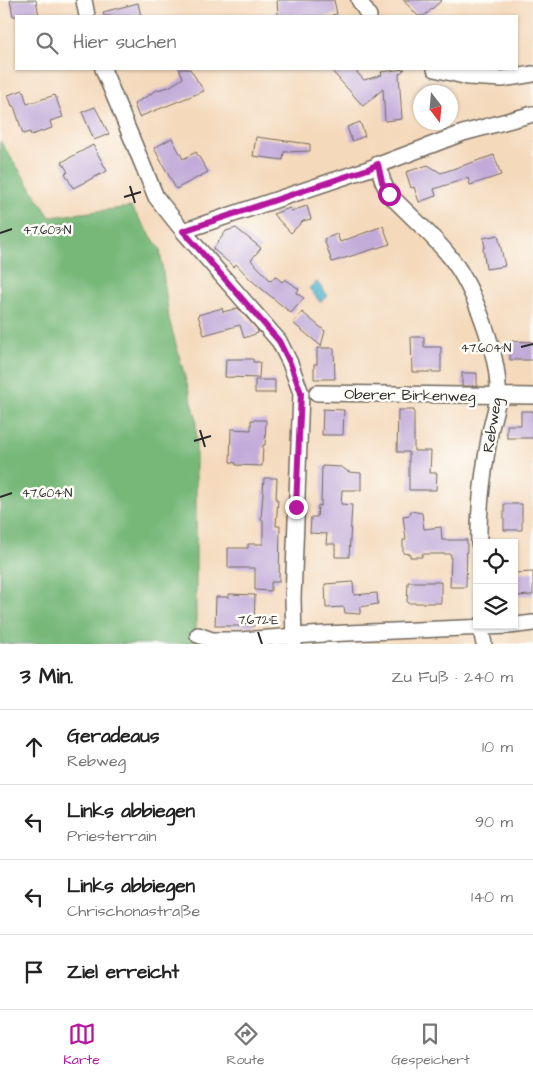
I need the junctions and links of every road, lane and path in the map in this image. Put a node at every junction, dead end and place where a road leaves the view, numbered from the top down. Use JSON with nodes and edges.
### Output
{"nodes":[{"id":1,"x":84,"y":0,"type":"edge"},
{"id":2,"x":359,"y":0,"type":"edge"},
{"id":3,"x":87,"y":15,"type":"edge"},
{"id":4,"x":368,"y":15,"type":"edge"},
{"id":5,"x":103,"y":70,"type":"edge"},
{"id":6,"x":439,"y":70,"type":"edge"},
{"id":7,"x":533,"y":74,"type":"edge"},
{"id":8,"x":533,"y":114,"type":"edge"},
{"id":9,"x":378,"y":164,"type":"junction"},
{"id":10,"x":183,"y":231,"type":"junction"},
{"id":11,"x":308,"y":393,"type":"junction"},
{"id":12,"x":498,"y":396,"type":"junction"},
{"id":13,"x":533,"y":396,"type":"edge"},
{"id":14,"x":479,"y":539,"type":"edge"},
{"id":15,"x":533,"y":623,"type":"edge"},
{"id":16,"x":518,"y":625,"type":"edge"},
{"id":17,"x":473,"y":627,"type":"edge"},
{"id":18,"x":481,"y":629,"type":"edge"},
{"id":19,"x":198,"y":635,"type":"dead end"},
{"id":20,"x":294,"y":640,"type":"edge"},
{"id":21,"x":484,"y":644,"type":"edge"}],
"edges":[{"from":1,"to":3,"type":"street"},
{"from":2,"to":4,"type":"street"},
{"from":5,"to":10,"type":"street"},
{"from":6,"to":7,"type":"street"},
{"from":8,"to":9,"type":"street"},
{"from":9,"to":10,"type":"street"},
{"from":9,"to":12,"type":"street","name":"Rebweg"},
{"from":10,"to":11,"type":"street"},
{"from":11,"to":12,"type":"street","name":"Oberer Birkenweg"},
{"from":11,"to":20,"type":"street"},
{"from":12,"to":13,"type":"street","name":"Oberer Birkenweg"},
{"from":12,"to":14,"type":"street","name":"Rebweg"},
{"from":15,"to":16,"type":"street"},
{"from":17,"to":20,"type":"street"},
{"from":18,"to":21,"type":"street"},
{"from":19,"to":20,"type":"street"}]}
